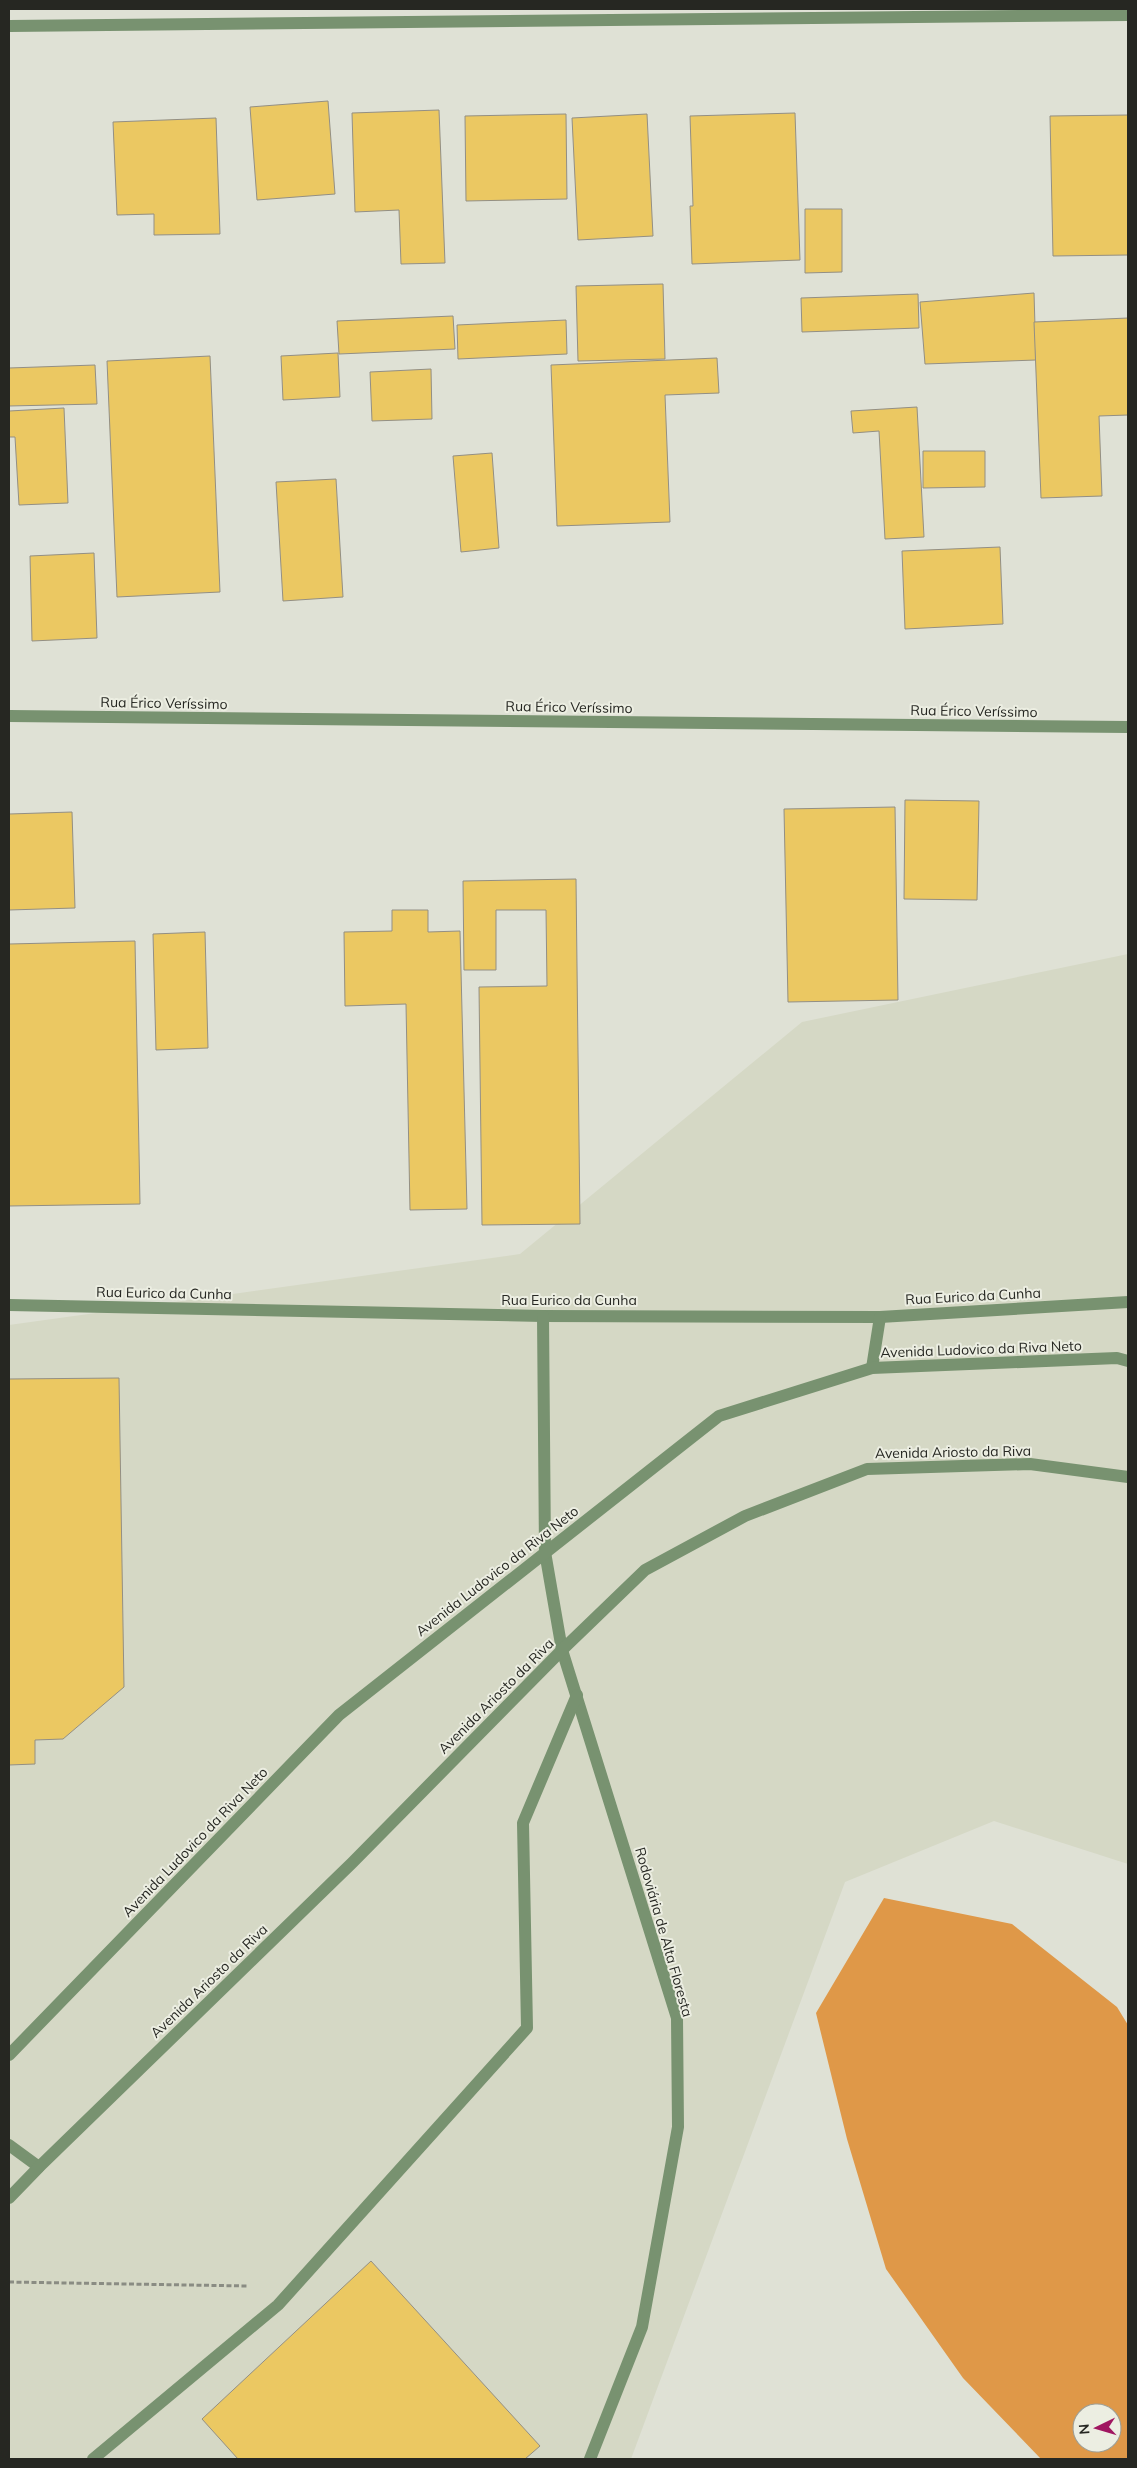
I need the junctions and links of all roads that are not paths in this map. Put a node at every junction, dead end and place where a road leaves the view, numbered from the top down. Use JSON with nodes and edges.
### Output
{"nodes":[{"id":1,"x":1128,"y":15,"type":"edge"},
{"id":2,"x":9,"y":26,"type":"edge"},
{"id":3,"x":9,"y":716,"type":"edge"},
{"id":4,"x":1128,"y":728,"type":"edge"},
{"id":5,"x":1128,"y":1302,"type":"edge"},
{"id":6,"x":9,"y":1305,"type":"edge"},
{"id":7,"x":543,"y":1316,"type":"junction"},
{"id":8,"x":880,"y":1317,"type":"junction"},
{"id":9,"x":1128,"y":1361,"type":"edge"},
{"id":10,"x":872,"y":1368,"type":"junction"},
{"id":11,"x":1128,"y":1477,"type":"edge"},
{"id":12,"x":545,"y":1552,"type":"junction"},
{"id":13,"x":562,"y":1650,"type":"junction"},
{"id":14,"x":577,"y":1695,"type":"junction"},
{"id":15,"x":9,"y":2055,"type":"edge"},
{"id":16,"x":9,"y":2145,"type":"edge"},
{"id":17,"x":39,"y":2167,"type":"junction"},
{"id":18,"x":9,"y":2198,"type":"edge"},
{"id":19,"x":93,"y":2459,"type":"edge"},
{"id":20,"x":590,"y":2459,"type":"edge"}],
"edges":[{"from":1,"to":2,"type":"street"},
{"from":3,"to":4,"type":"street","name":"Rua Érico Veríssimo"},
{"from":5,"to":8,"type":"street","name":"Rua Eurico da Cunha"},
{"from":6,"to":7,"type":"street","name":"Rua Eurico da Cunha"},
{"from":7,"to":8,"type":"street","name":"Rua Eurico da Cunha"},
{"from":7,"to":12,"type":"street","name":"Rodoviária de Alta Floresta"},
{"from":8,"to":10,"type":"street"},
{"from":9,"to":10,"type":"street","name":"Avenida Ludovico da Riva Neto"},
{"from":10,"to":12,"type":"street","name":"Avenida Ludovico da Riva Neto"},
{"from":11,"to":13,"type":"street","name":"Avenida Ariosto da Riva"},
{"from":12,"to":13,"type":"street","name":"Rodoviária de Alta Floresta"},
{"from":12,"to":15,"type":"street","name":"Avenida Ludovico da Riva Neto"},
{"from":13,"to":14,"type":"street","name":"Rodoviária de Alta Floresta"},
{"from":13,"to":17,"type":"street","name":"Avenida Ariosto da Riva"},
{"from":14,"to":19,"type":"street"},
{"from":14,"to":20,"type":"street","name":"Rodoviária de Alta Floresta"},
{"from":16,"to":17,"type":"street"},
{"from":17,"to":18,"type":"street","name":"Avenida Ariosto da Riva"}]}
